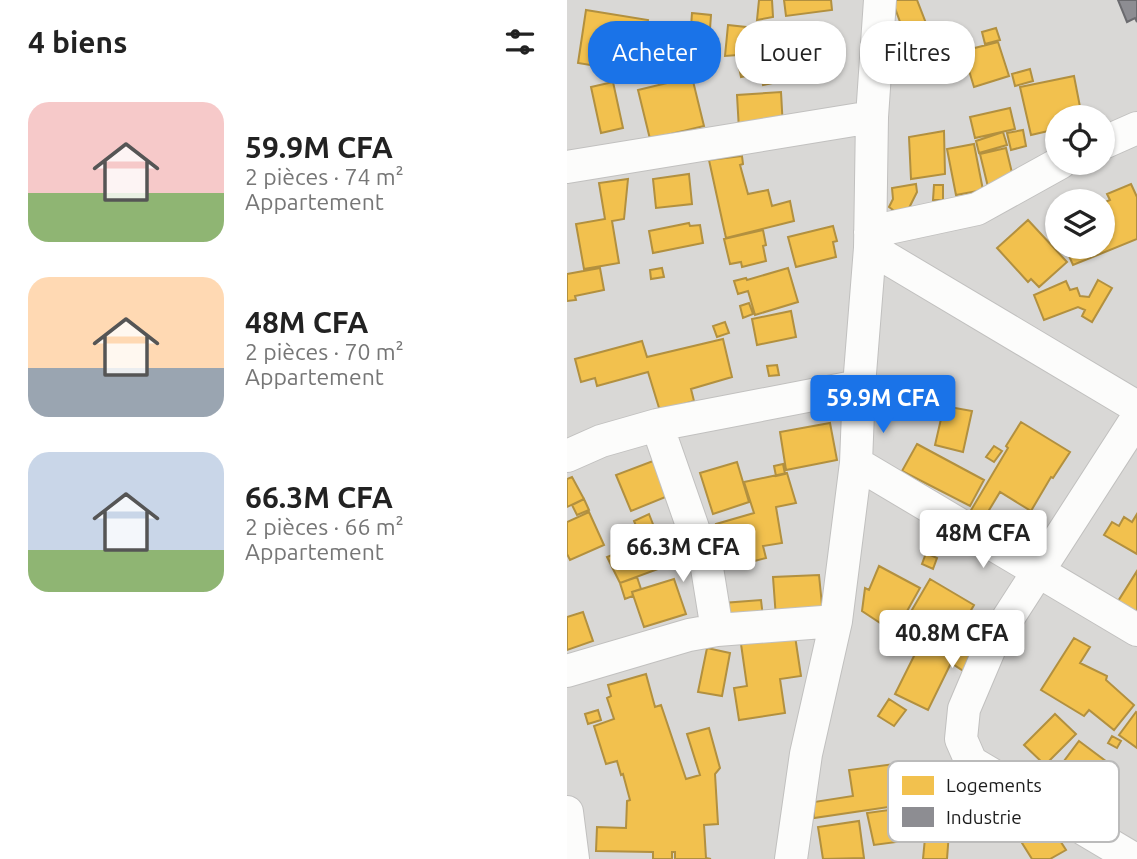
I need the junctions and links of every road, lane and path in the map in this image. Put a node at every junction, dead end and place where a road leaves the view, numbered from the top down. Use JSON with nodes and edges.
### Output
{"nodes":[{"id":1,"x":880,"y":0,"type":"edge"},
{"id":2,"x":872,"y":117,"type":"junction"},
{"id":3,"x":1137,"y":128,"type":"edge"},
{"id":4,"x":1115,"y":138,"type":"edge"},
{"id":5,"x":567,"y":167,"type":"edge"},
{"id":6,"x":1045,"y":172,"type":"edge"},
{"id":7,"x":870,"y":240,"type":"junction"},
{"id":8,"x":859,"y":386,"type":"junction"},
{"id":9,"x":1137,"y":407,"type":"edge"},
{"id":10,"x":1137,"y":418,"type":"edge"},
{"id":11,"x":657,"y":425,"type":"junction"},
{"id":12,"x":567,"y":456,"type":"edge"},
{"id":13,"x":856,"y":463,"type":"junction"},
{"id":14,"x":1036,"y":572,"type":"junction"},
{"id":15,"x":836,"y":621,"type":"junction"},
{"id":16,"x":717,"y":629,"type":"junction"},
{"id":17,"x":1137,"y":630,"type":"edge"},
{"id":18,"x":567,"y":671,"type":"edge"},
{"id":19,"x":971,"y":761,"type":"edge"},
{"id":20,"x":567,"y":812,"type":"edge"},
{"id":21,"x":1105,"y":842,"type":"edge"},
{"id":22,"x":573,"y":859,"type":"edge"},
{"id":23,"x":791,"y":859,"type":"edge"},
{"id":24,"x":1134,"y":859,"type":"edge"}],
"edges":[{"from":1,"to":2,"type":"street"},
{"from":2,"to":5,"type":"street"},
{"from":2,"to":7,"type":"street"},
{"from":3,"to":4,"type":"street"},
{"from":6,"to":7,"type":"street"},
{"from":7,"to":8,"type":"street"},
{"from":7,"to":9,"type":"street"},
{"from":8,"to":11,"type":"street"},
{"from":8,"to":13,"type":"street"},
{"from":10,"to":14,"type":"street"},
{"from":11,"to":12,"type":"street"},
{"from":11,"to":16,"type":"street"},
{"from":13,"to":14,"type":"street"},
{"from":13,"to":15,"type":"street"},
{"from":14,"to":17,"type":"street"},
{"from":14,"to":19,"type":"street"},
{"from":15,"to":16,"type":"street"},
{"from":15,"to":23,"type":"street"},
{"from":16,"to":18,"type":"street"},
{"from":20,"to":22,"type":"street"},
{"from":21,"to":24,"type":"street"}]}
